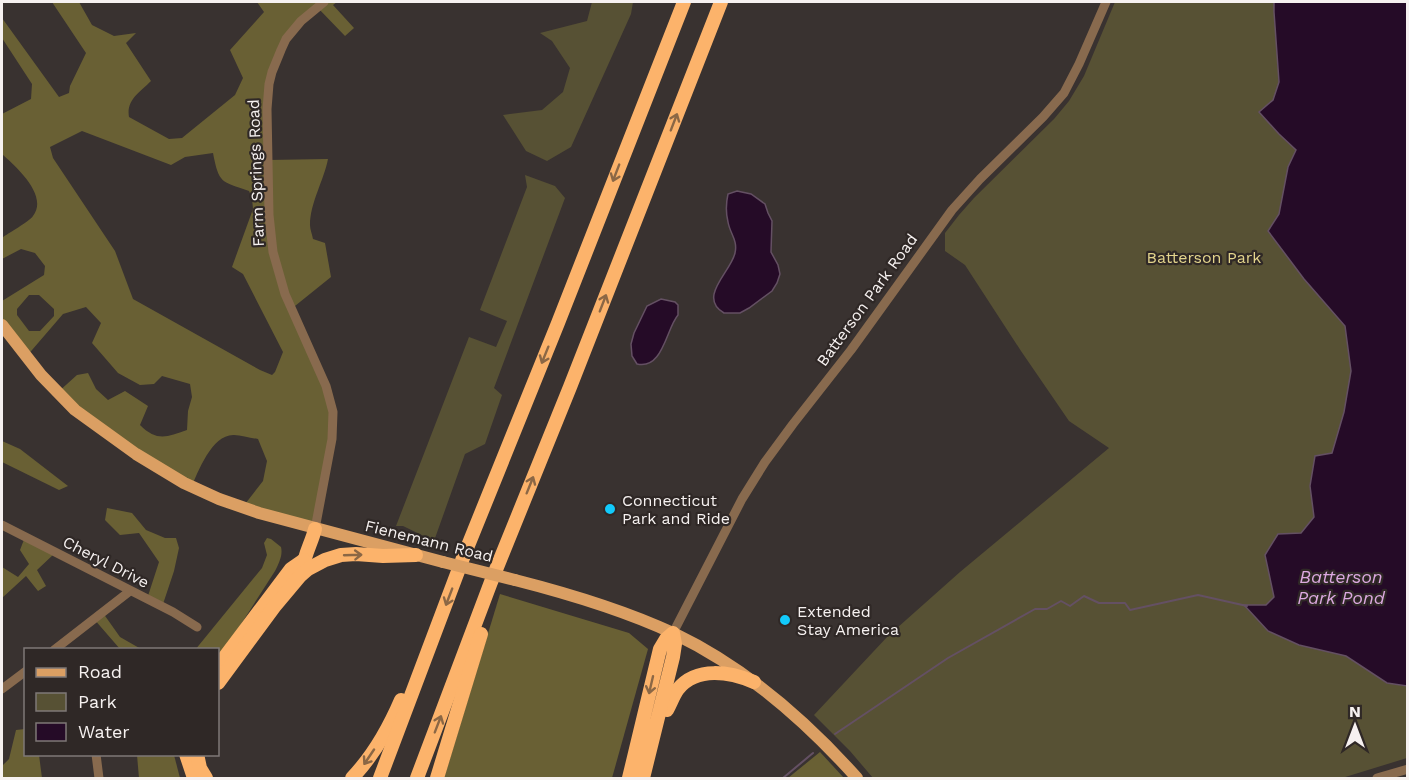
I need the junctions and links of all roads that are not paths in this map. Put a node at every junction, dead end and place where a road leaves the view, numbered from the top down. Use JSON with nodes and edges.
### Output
{"nodes":[{"id":1,"x":324,"y":2,"type":"edge"},
{"id":2,"x":684,"y":2,"type":"edge"},
{"id":3,"x":721,"y":2,"type":"edge"},
{"id":4,"x":1106,"y":2,"type":"edge"},
{"id":5,"x":2,"y":325,"type":"edge"},
{"id":6,"x":2,"y":525,"type":"edge"},
{"id":7,"x":315,"y":529,"type":"junction"},
{"id":8,"x":508,"y":539,"type":"junction"},
{"id":9,"x":416,"y":555,"type":"junction"},
{"id":10,"x":304,"y":560,"type":"junction"},
{"id":11,"x":300,"y":576,"type":"junction"},
{"id":12,"x":130,"y":591,"type":"junction"},
{"id":13,"x":197,"y":627,"type":"dead end"},
{"id":14,"x":673,"y":633,"type":"junction"},
{"id":15,"x":57,"y":648,"type":"edge"},
{"id":16,"x":428,"y":651,"type":"junction"},
{"id":17,"x":219,"y":665,"type":"edge"},
{"id":18,"x":24,"y":672,"type":"edge"},
{"id":19,"x":219,"y":681,"type":"edge"},
{"id":20,"x":754,"y":682,"type":"junction"},
{"id":21,"x":2,"y":689,"type":"edge"},
{"id":22,"x":657,"y":725,"type":"junction"},
{"id":23,"x":96,"y":756,"type":"edge"},
{"id":24,"x":187,"y":756,"type":"edge"},
{"id":25,"x":197,"y":756,"type":"edge"},
{"id":26,"x":1407,"y":769,"type":"edge"},
{"id":27,"x":99,"y":778,"type":"edge"},
{"id":28,"x":194,"y":778,"type":"edge"},
{"id":29,"x":206,"y":778,"type":"edge"},
{"id":30,"x":352,"y":778,"type":"edge"},
{"id":31,"x":380,"y":778,"type":"edge"},
{"id":32,"x":417,"y":778,"type":"edge"},
{"id":33,"x":437,"y":778,"type":"edge"},
{"id":34,"x":629,"y":778,"type":"edge"},
{"id":35,"x":643,"y":778,"type":"edge"},
{"id":36,"x":857,"y":778,"type":"edge"},
{"id":37,"x":1377,"y":778,"type":"edge"}],
"edges":[{"from":1,"to":7,"type":"street","name":"Farm Springs Road"},
{"from":2,"to":16,"type":"highway","one_way":true},
{"from":8,"to":3,"type":"highway","one_way":true},
{"from":4,"to":14,"type":"street","name":"Batterson Park Road"},
{"from":5,"to":7,"type":"main road","name":"Fienemann Road"},
{"from":6,"to":12,"type":"street","name":"Cheryl Drive"},
{"from":7,"to":9,"type":"main road","name":"Fienemann Road"},
{"from":7,"to":10,"type":"highway"},
{"from":32,"to":8,"type":"highway","one_way":true},
{"from":8,"to":33,"type":"highway"},
{"from":11,"to":9,"type":"highway","one_way":true},
{"from":9,"to":14,"type":"main road","name":"Fienemann Road","bridge":true},
{"from":10,"to":11,"type":"highway"},
{"from":10,"to":17,"type":"highway"},
{"from":11,"to":19,"type":"highway"},
{"from":12,"to":13,"type":"street","name":"Cheryl Drive"},
{"from":12,"to":15,"type":"street"},
{"from":14,"to":20,"type":"main road","name":"Fienemann Road"},
{"from":14,"to":22,"type":"highway"},
{"from":14,"to":34,"type":"highway","one_way":true},
{"from":16,"to":30,"type":"highway","one_way":true},
{"from":16,"to":31,"type":"highway"},
{"from":18,"to":21,"type":"street"},
{"from":20,"to":22,"type":"highway"},
{"from":20,"to":36,"type":"main road","name":"Fienemann Road"},
{"from":22,"to":35,"type":"highway"},
{"from":23,"to":27,"type":"street"},
{"from":24,"to":28,"type":"highway"},
{"from":25,"to":29,"type":"highway"},
{"from":26,"to":37,"type":"street"}]}
